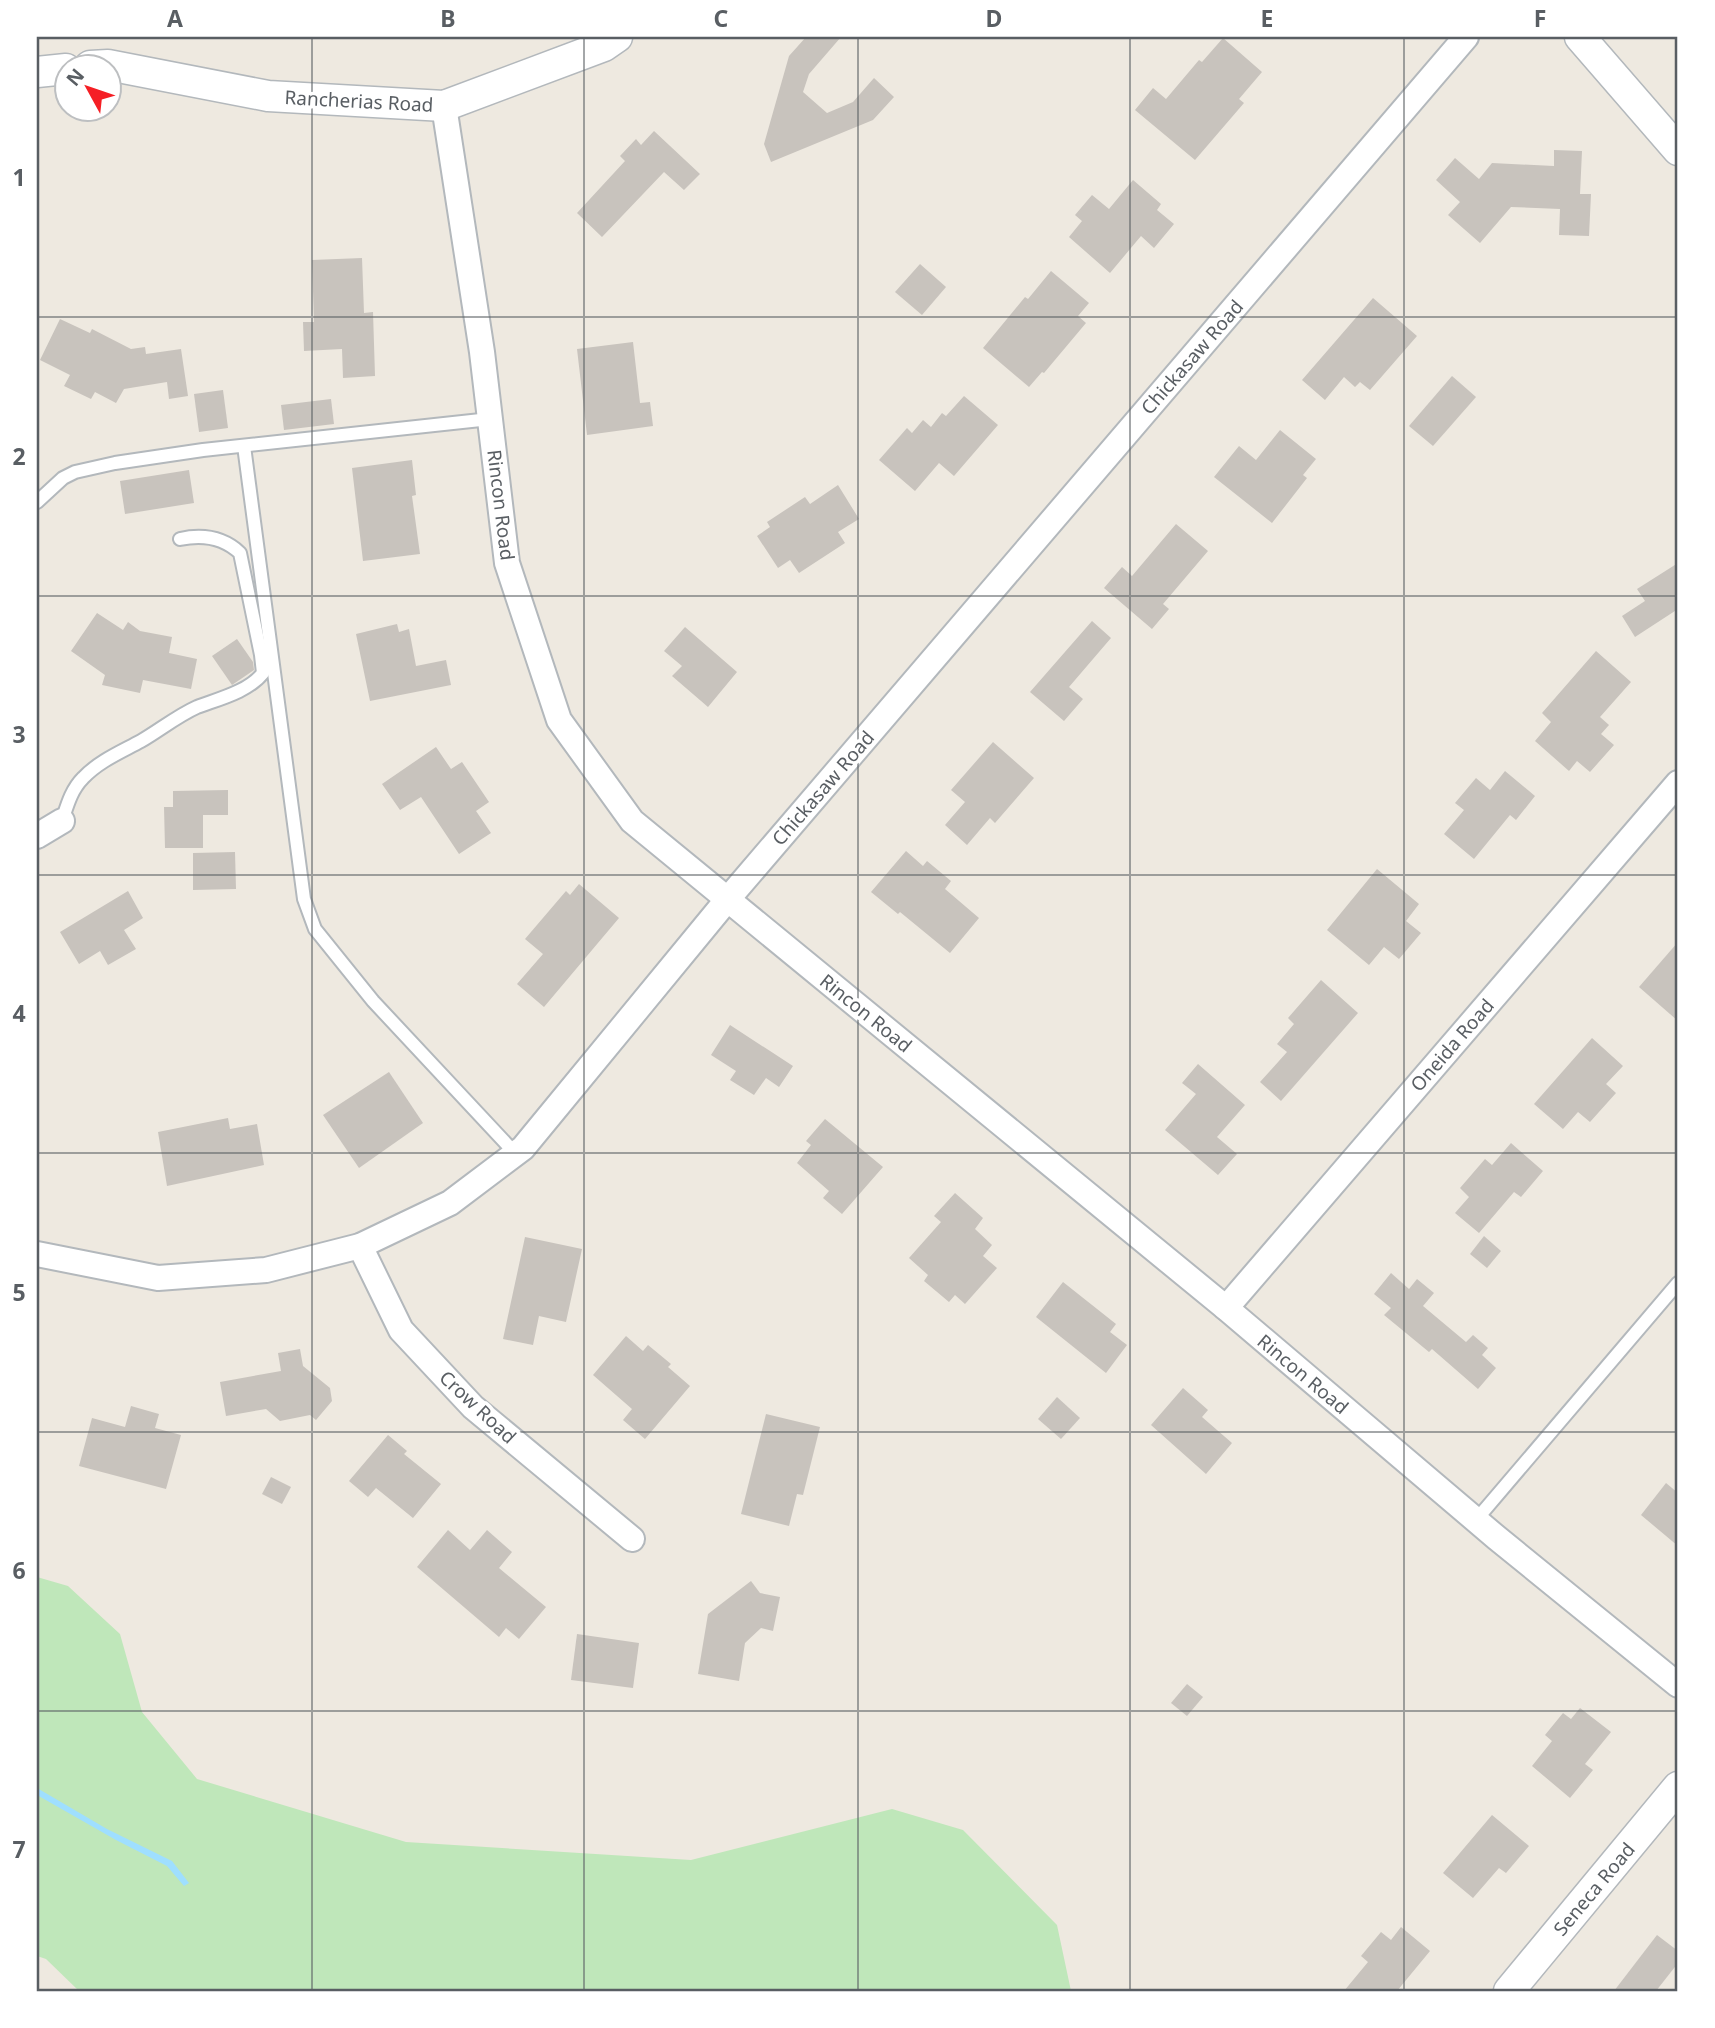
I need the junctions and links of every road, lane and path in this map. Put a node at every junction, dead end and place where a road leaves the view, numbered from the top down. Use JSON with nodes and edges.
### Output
{"nodes":[{"id":1,"x":617,"y":37,"type":"edge"},
{"id":2,"x":1466,"y":37,"type":"edge"},
{"id":3,"x":1580,"y":37,"type":"edge"},
{"id":4,"x":122,"y":68,"type":"edge"},
{"id":5,"x":444,"y":106,"type":"junction"},
{"id":6,"x":1678,"y":150,"type":"edge"},
{"id":7,"x":490,"y":419,"type":"junction"},
{"id":8,"x":244,"y":446,"type":"junction"},
{"id":9,"x":37,"y":502,"type":"edge"},
{"id":10,"x":180,"y":539,"type":"dead end"},
{"id":11,"x":1678,"y":783,"type":"edge"},
{"id":12,"x":62,"y":821,"type":"joint"},
{"id":13,"x":37,"y":836,"type":"edge"},
{"id":14,"x":727,"y":900,"type":"junction"},
{"id":15,"x":515,"y":1153,"type":"junction"},
{"id":16,"x":360,"y":1246,"type":"junction"},
{"id":17,"x":37,"y":1254,"type":"edge"},
{"id":18,"x":1678,"y":1283,"type":"edge"},
{"id":19,"x":1226,"y":1308,"type":"junction"},
{"id":20,"x":1476,"y":1520,"type":"junction"},
{"id":21,"x":632,"y":1539,"type":"dead end"},
{"id":22,"x":1678,"y":1685,"type":"edge"},
{"id":23,"x":1678,"y":1787,"type":"edge"},
{"id":24,"x":1509,"y":1991,"type":"edge"}],
"edges":[{"from":1,"to":5,"type":"street","name":"Rancherias Road"},
{"from":2,"to":14,"type":"street","name":"Chickasaw Road"},
{"from":3,"to":6,"type":"street"},
{"from":4,"to":5,"type":"street","name":"Rancherias Road"},
{"from":5,"to":7,"type":"street","name":"Rincon Road"},
{"from":7,"to":8,"type":"lane"},
{"from":7,"to":14,"type":"street","name":"Rincon Road"},
{"from":8,"to":9,"type":"lane"},
{"from":8,"to":15,"type":"lane"},
{"from":10,"to":12,"type":"lane"},
{"from":11,"to":19,"type":"street","name":"Oneida Road"},
{"from":12,"to":13,"type":"street"},
{"from":14,"to":15,"type":"street","name":"Chickasaw Road"},
{"from":14,"to":19,"type":"street","name":"Rincon Road"},
{"from":15,"to":16,"type":"street","name":"Chickasaw Road"},
{"from":16,"to":17,"type":"street","name":"Chickasaw Road"},
{"from":16,"to":21,"type":"street","name":"Crow Road"},
{"from":18,"to":20,"type":"lane"},
{"from":19,"to":20,"type":"street","name":"Rincon Road"},
{"from":20,"to":22,"type":"street","name":"Rincon Road"},
{"from":23,"to":24,"type":"street","name":"Seneca Road"}]}
